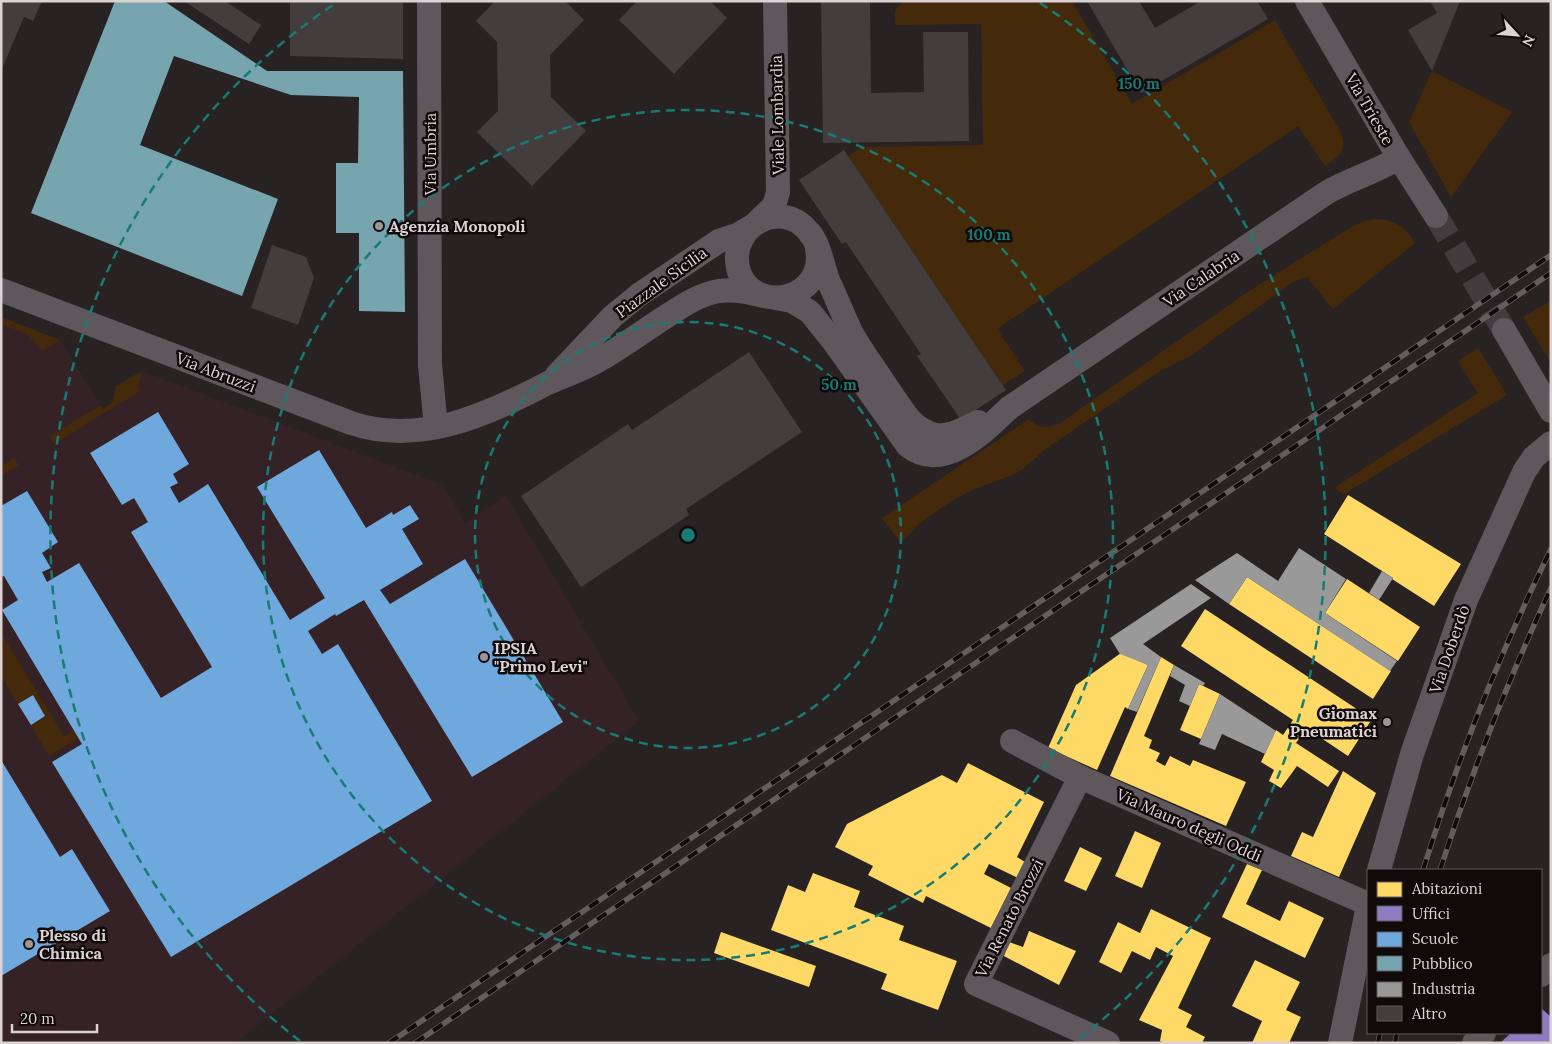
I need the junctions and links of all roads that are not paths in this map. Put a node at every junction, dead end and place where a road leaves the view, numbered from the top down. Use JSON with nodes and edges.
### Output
{"nodes":[{"id":1,"x":429,"y":1,"type":"edge"},
{"id":2,"x":775,"y":1,"type":"edge"},
{"id":3,"x":1307,"y":1,"type":"edge"},
{"id":4,"x":1399,"y":158,"type":"junction"},
{"id":5,"x":1436,"y":216,"type":"tunnel mouth"},
{"id":6,"x":753,"y":225,"type":"junction"},
{"id":7,"x":816,"y":243,"type":"junction"},
{"id":8,"x":1,"y":290,"type":"edge"},
{"id":9,"x":770,"y":297,"type":"junction"},
{"id":10,"x":1504,"y":330,"type":"tunnel mouth"},
{"id":11,"x":538,"y":389,"type":"junction"},
{"id":12,"x":1009,"y":408,"type":"junction"},
{"id":13,"x":1551,"y":411,"type":"edge"},
{"id":14,"x":436,"y":427,"type":"junction"},
{"id":15,"x":1551,"y":443,"type":"edge"},
{"id":16,"x":1012,"y":741,"type":"dead end"},
{"id":17,"x":1080,"y":777,"type":"junction"},
{"id":18,"x":1378,"y":869,"type":"edge"},
{"id":19,"x":1367,"y":905,"type":"edge"},
{"id":20,"x":1367,"y":910,"type":"edge"},
{"id":21,"x":1551,"y":965,"type":"edge"},
{"id":22,"x":1542,"y":974,"type":"edge"},
{"id":23,"x":1483,"y":1034,"type":"edge"},
{"id":24,"x":1108,"y":1043,"type":"edge"},
{"id":25,"x":1340,"y":1043,"type":"edge"},
{"id":26,"x":1474,"y":1043,"type":"edge"}],
"edges":[{"from":1,"to":14,"type":"street","name":"Via Umbria"},
{"from":2,"to":6,"type":"street","name":"Viale Lombardia"},
{"from":3,"to":4,"type":"street","name":"Via Trieste"},
{"from":4,"to":5,"type":"street","name":"Via Trieste"},
{"from":4,"to":12,"type":"street","name":"Via Calabria"},
{"from":6,"to":7,"type":"street"},
{"from":6,"to":9,"type":"street","name":"Viale Lombardia"},
{"from":6,"to":11,"type":"street","name":"Piazzale Sicilia"},
{"from":7,"to":9,"type":"street"},
{"from":7,"to":12,"type":"street","name":"Via Calabria"},
{"from":8,"to":14,"type":"street","name":"Via Abruzzi"},
{"from":9,"to":11,"type":"street","name":"Piazzale Sicilia"},
{"from":9,"to":12,"type":"street","name":"Via Calabria"},
{"from":10,"to":13,"type":"street"},
{"from":11,"to":14,"type":"street","name":"Piazzale Sicilia"},
{"from":15,"to":18,"type":"street","name":"Via Doberdò"},
{"from":16,"to":17,"type":"street","name":"Via Mauro degli Oddi"},
{"from":17,"to":19,"type":"street","name":"Via Mauro degli Oddi"},
{"from":17,"to":24,"type":"street","name":"Via Renato Brozzi"},
{"from":20,"to":25,"type":"street"},
{"from":21,"to":22,"type":"street"},
{"from":23,"to":26,"type":"street"}]}
